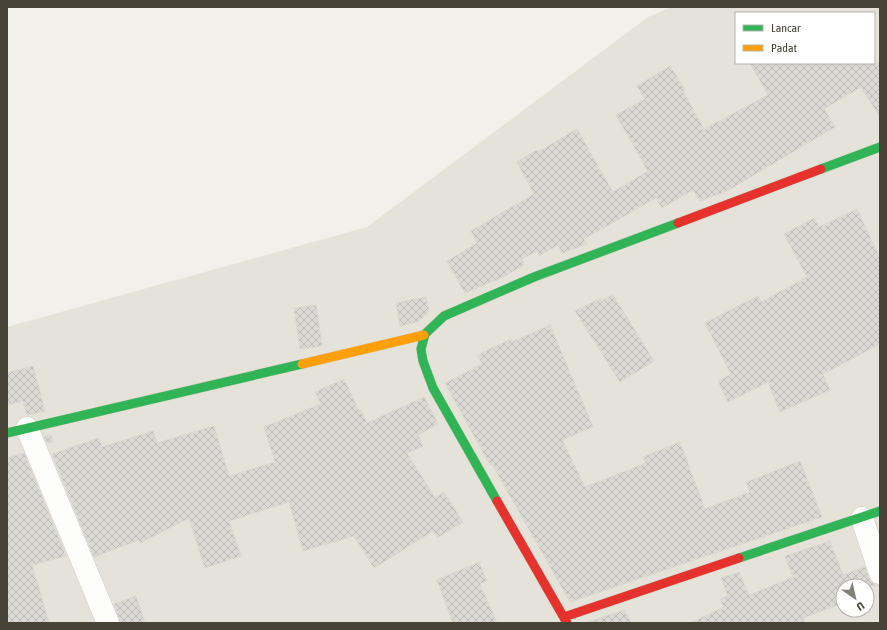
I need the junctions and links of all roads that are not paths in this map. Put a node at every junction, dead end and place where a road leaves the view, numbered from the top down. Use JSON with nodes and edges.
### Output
{"nodes":[{"id":1,"x":880,"y":147,"type":"edge"},
{"id":2,"x":424,"y":335,"type":"junction"},
{"id":3,"x":17,"y":431,"type":"edge"},
{"id":4,"x":871,"y":514,"type":"edge"},
{"id":5,"x":880,"y":573,"type":"edge"},
{"id":6,"x":565,"y":620,"type":"edge"},
{"id":7,"x":108,"y":623,"type":"edge"}],
"edges":[{"from":1,"to":2,"type":"street"},
{"from":2,"to":3,"type":"street"},
{"from":2,"to":6,"type":"street"},
{"from":3,"to":7,"type":"street"},
{"from":4,"to":5,"type":"street"},
{"from":4,"to":6,"type":"street"}]}
